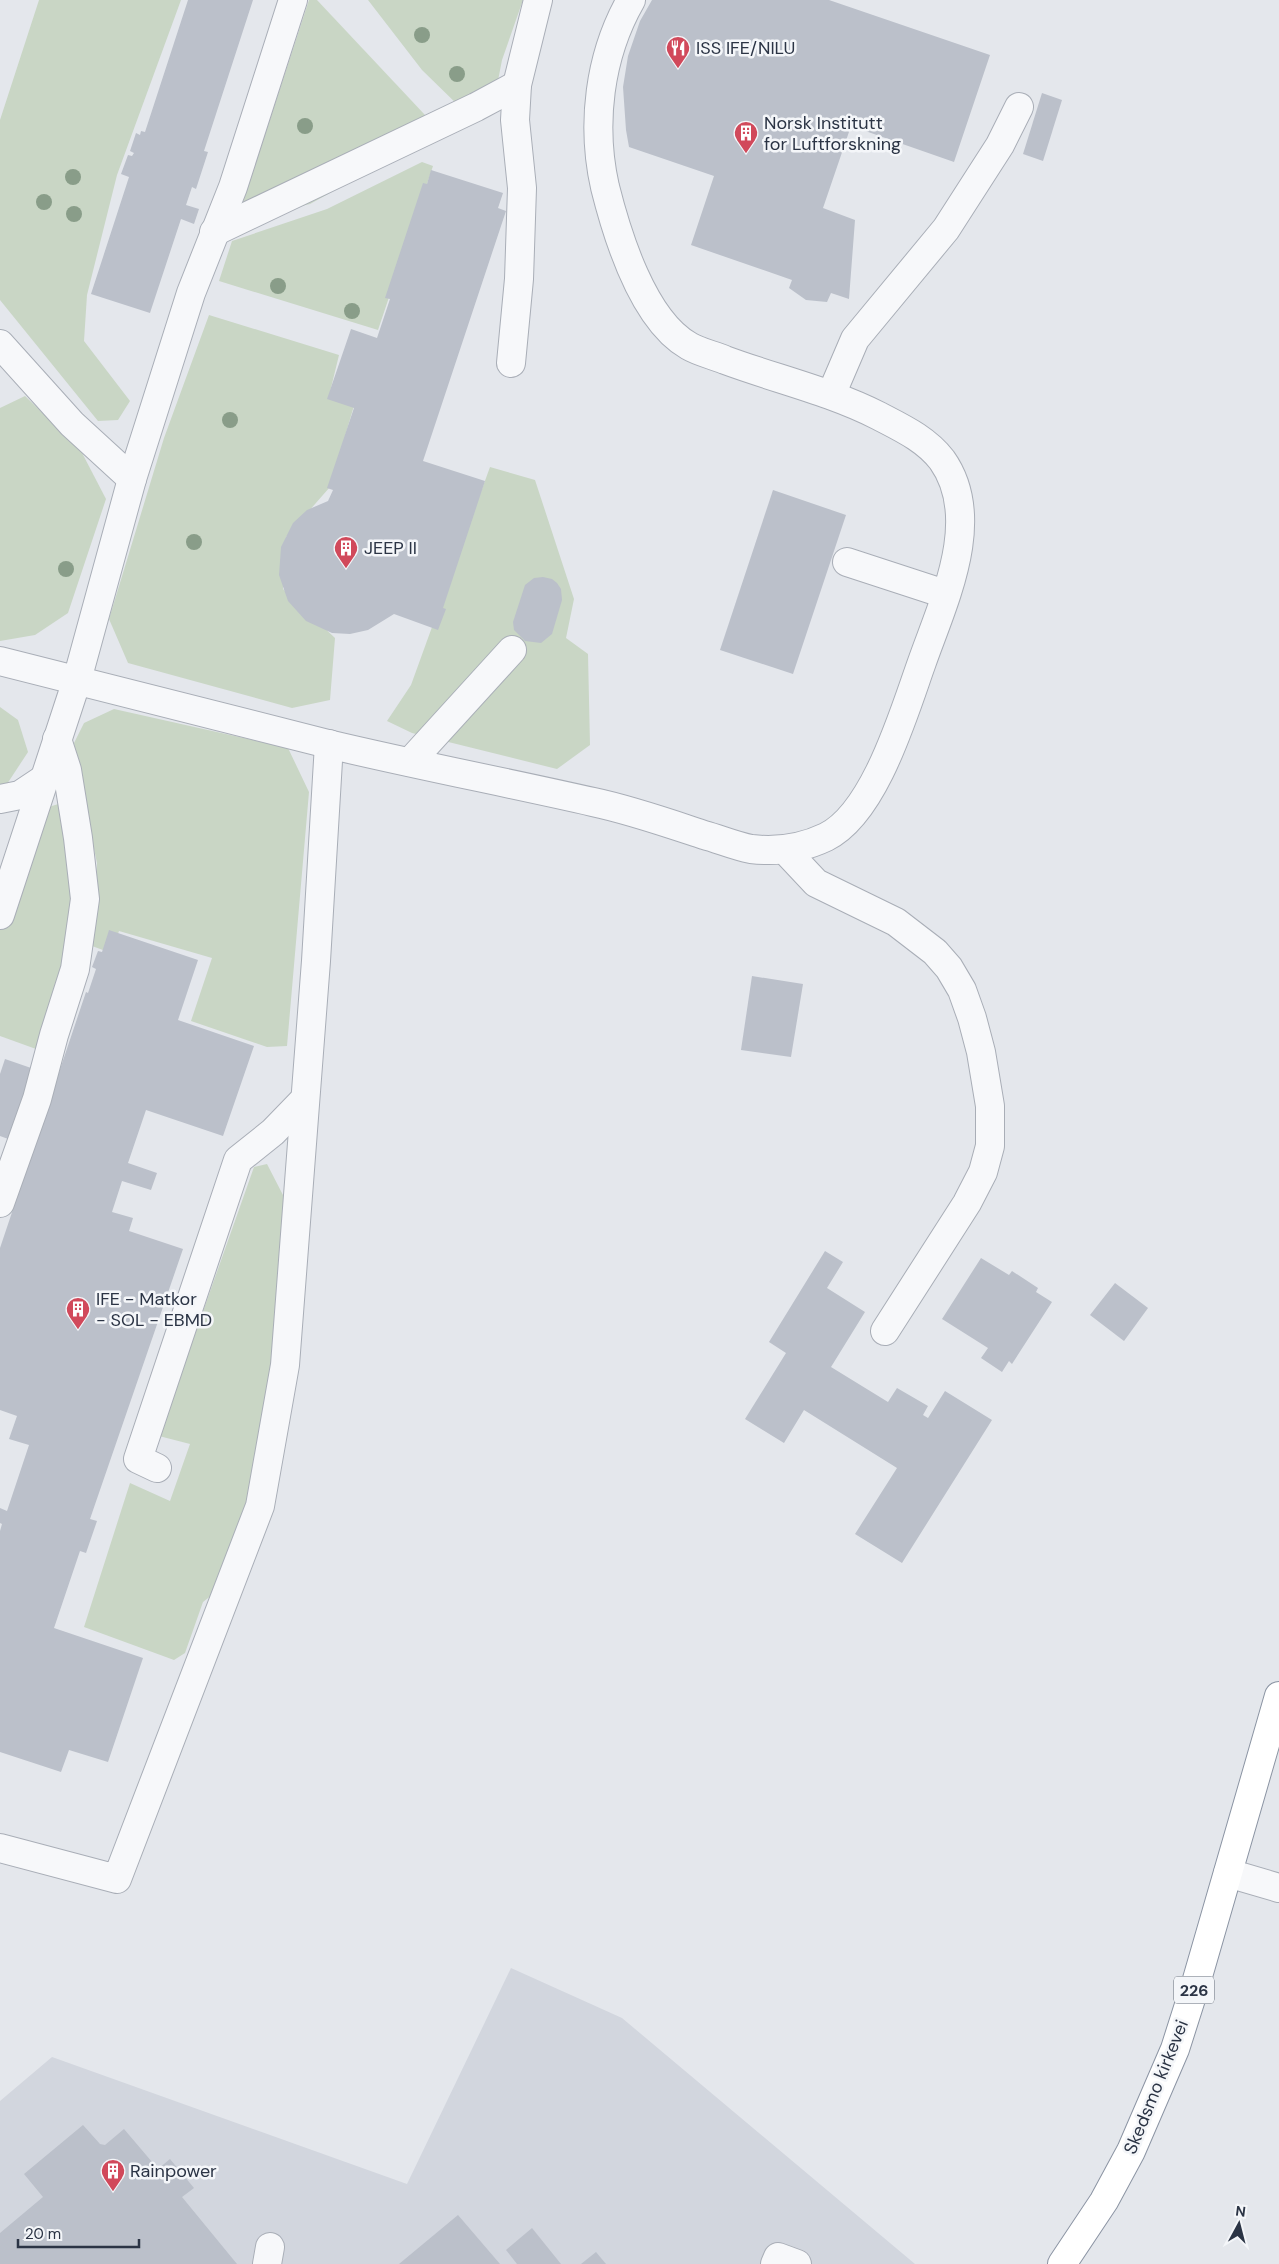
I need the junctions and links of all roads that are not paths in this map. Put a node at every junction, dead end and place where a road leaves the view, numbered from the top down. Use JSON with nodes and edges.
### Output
{"nodes":[{"id":1,"x":293,"y":0,"type":"edge"},
{"id":2,"x":538,"y":0,"type":"edge"},
{"id":3,"x":631,"y":0,"type":"edge"},
{"id":4,"x":517,"y":85,"type":"junction"},
{"id":5,"x":1019,"y":107,"type":"dead end"},
{"id":6,"x":214,"y":232,"type":"junction"},
{"id":7,"x":0,"y":344,"type":"edge"},
{"id":8,"x":511,"y":363,"type":"dead end"},
{"id":9,"x":831,"y":395,"type":"junction"},
{"id":10,"x":132,"y":479,"type":"junction"},
{"id":11,"x":847,"y":562,"type":"dead end"},
{"id":12,"x":945,"y":594,"type":"junction"},
{"id":13,"x":512,"y":650,"type":"dead end"},
{"id":14,"x":0,"y":661,"type":"edge"},
{"id":15,"x":77,"y":680,"type":"junction"},
{"id":16,"x":57,"y":739,"type":"junction"},
{"id":17,"x":329,"y":744,"type":"junction"},
{"id":18,"x":410,"y":762,"type":"junction"},
{"id":19,"x":47,"y":777,"type":"junction"},
{"id":20,"x":0,"y":799,"type":"edge"},
{"id":21,"x":785,"y":850,"type":"junction"},
{"id":22,"x":0,"y":915,"type":"edge"},
{"id":23,"x":305,"y":1099,"type":"junction"},
{"id":24,"x":0,"y":1203,"type":"edge"},
{"id":25,"x":885,"y":1331,"type":"dead end"},
{"id":26,"x":157,"y":1468,"type":"dead end"},
{"id":27,"x":1279,"y":1696,"type":"edge"},
{"id":28,"x":0,"y":1848,"type":"edge"},
{"id":29,"x":1228,"y":1873,"type":"junction"},
{"id":30,"x":1279,"y":1888,"type":"edge"},
{"id":31,"x":1062,"y":2264,"type":"edge"}],
"edges":[{"from":1,"to":6,"type":"street"},
{"from":2,"to":4,"type":"street"},
{"from":3,"to":9,"type":"street"},
{"from":4,"to":6,"type":"street"},
{"from":4,"to":8,"type":"street"},
{"from":5,"to":9,"type":"street"},
{"from":6,"to":10,"type":"street"},
{"from":7,"to":10,"type":"street"},
{"from":9,"to":12,"type":"street"},
{"from":10,"to":15,"type":"street"},
{"from":11,"to":12,"type":"street"},
{"from":12,"to":21,"type":"street"},
{"from":13,"to":18,"type":"street"},
{"from":14,"to":15,"type":"street"},
{"from":15,"to":16,"type":"street"},
{"from":15,"to":17,"type":"street"},
{"from":16,"to":19,"type":"street"},
{"from":16,"to":24,"type":"street"},
{"from":17,"to":18,"type":"street"},
{"from":17,"to":23,"type":"street"},
{"from":18,"to":21,"type":"street"},
{"from":19,"to":20,"type":"street"},
{"from":19,"to":22,"type":"street"},
{"from":21,"to":25,"type":"street"},
{"from":23,"to":26,"type":"street"},
{"from":23,"to":28,"type":"street"},
{"from":27,"to":29,"type":"highway","name":"Skedsmo kirkevei","number":"226"},
{"from":29,"to":30,"type":"street"},
{"from":29,"to":31,"type":"highway","name":"Skedsmo kirkevei","number":"226"}]}
